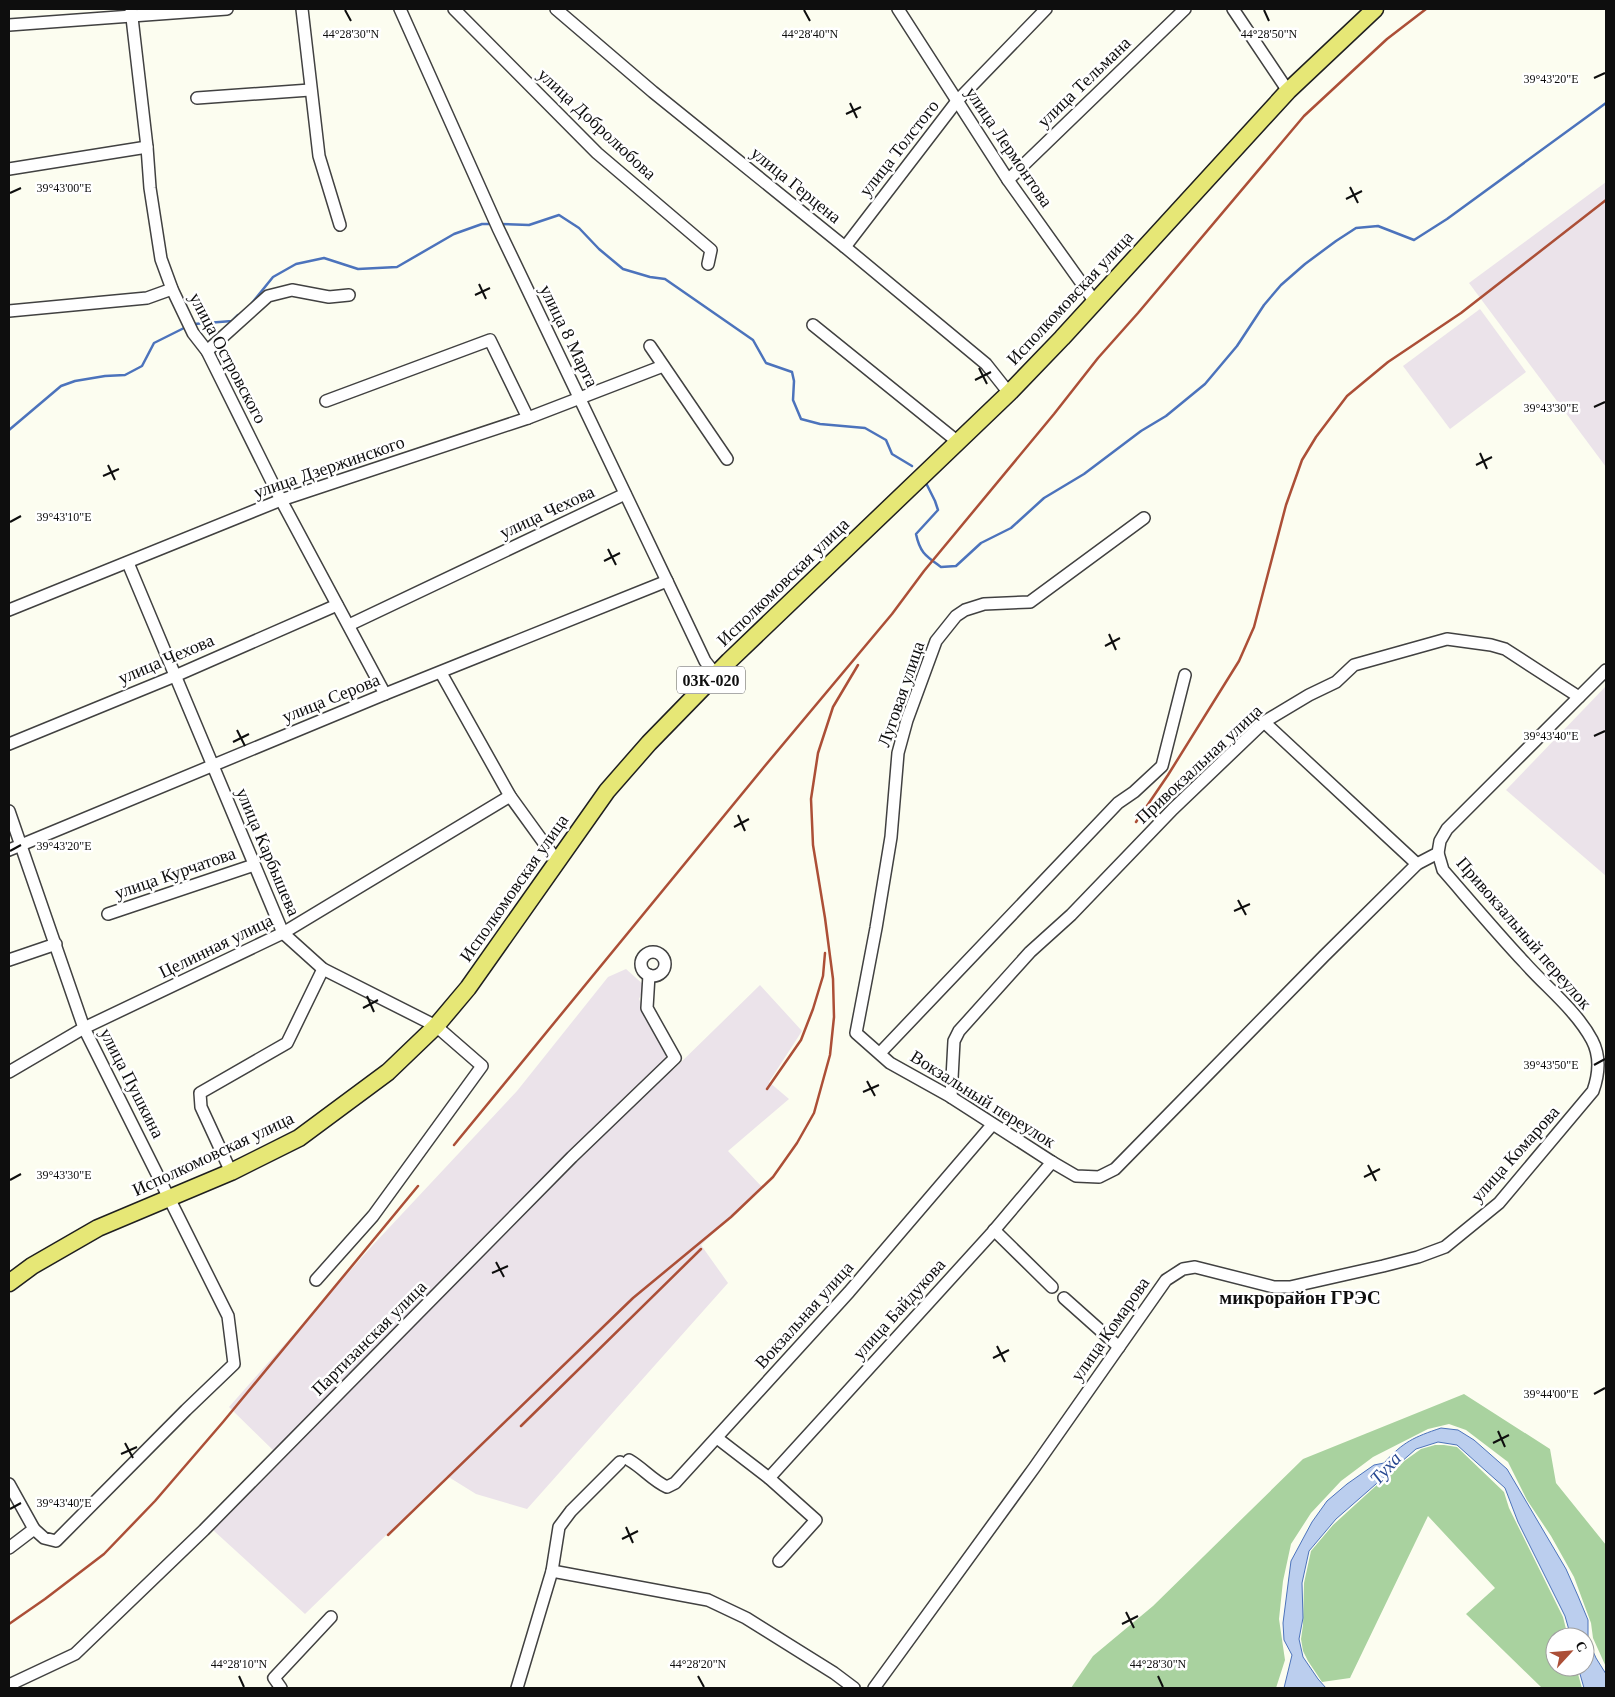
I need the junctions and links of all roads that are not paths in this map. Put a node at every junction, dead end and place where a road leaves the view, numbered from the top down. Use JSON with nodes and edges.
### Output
{"nodes":[{"id":1,"x":227,"y":9,"type":"edge"},
{"id":2,"x":302,"y":9,"type":"edge"},
{"id":3,"x":400,"y":9,"type":"edge"},
{"id":4,"x":454,"y":9,"type":"edge"},
{"id":5,"x":556,"y":9,"type":"edge"},
{"id":6,"x":898,"y":9,"type":"edge"},
{"id":7,"x":1046,"y":9,"type":"edge"},
{"id":8,"x":1185,"y":9,"type":"edge"},
{"id":9,"x":1233,"y":9,"type":"edge"},
{"id":10,"x":1375,"y":9,"type":"edge"},
{"id":11,"x":131,"y":12,"type":"edge"},
{"id":12,"x":9,"y":25,"type":"edge"},
{"id":13,"x":310,"y":90,"type":"junction"},
{"id":14,"x":1288,"y":91,"type":"junction"},
{"id":15,"x":197,"y":98,"type":"dead end"},
{"id":16,"x":958,"y":101,"type":"junction"},
{"id":17,"x":147,"y":147,"type":"junction"},
{"id":18,"x":9,"y":169,"type":"edge"},
{"id":19,"x":1008,"y":180,"type":"junction"},
{"id":20,"x":340,"y":225,"type":"dead end"},
{"id":21,"x":845,"y":247,"type":"junction"},
{"id":22,"x":708,"y":264,"type":"dead end"},
{"id":23,"x":172,"y":289,"type":"junction"},
{"id":24,"x":349,"y":295,"type":"dead end"},
{"id":25,"x":1096,"y":302,"type":"junction"},
{"id":26,"x":9,"y":311,"type":"edge"},
{"id":27,"x":813,"y":325,"type":"dead end"},
{"id":28,"x":650,"y":346,"type":"dead end"},
{"id":29,"x":207,"y":351,"type":"junction"},
{"id":30,"x":664,"y":366,"type":"junction"},
{"id":31,"x":1009,"y":393,"type":"junction"},
{"id":32,"x":579,"y":397,"type":"junction"},
{"id":33,"x":326,"y":401,"type":"dead end"},
{"id":34,"x":528,"y":418,"type":"junction"},
{"id":35,"x":958,"y":442,"type":"junction"},
{"id":36,"x":727,"y":459,"type":"dead end"},
{"id":37,"x":625,"y":494,"type":"junction"},
{"id":38,"x":281,"y":500,"type":"junction"},
{"id":39,"x":1144,"y":518,"type":"dead end"},
{"id":40,"x":128,"y":562,"type":"junction"},
{"id":41,"x":667,"y":581,"type":"junction"},
{"id":42,"x":336,"y":605,"type":"junction"},
{"id":43,"x":9,"y":610,"type":"edge"},
{"id":44,"x":349,"y":625,"type":"junction"},
{"id":45,"x":1606,"y":670,"type":"edge"},
{"id":46,"x":441,"y":673,"type":"junction"},
{"id":47,"x":716,"y":674,"type":"junction"},
{"id":48,"x":1185,"y":675,"type":"dead end"},
{"id":49,"x":175,"y":676,"type":"junction"},
{"id":50,"x":385,"y":694,"type":"junction"},
{"id":51,"x":1579,"y":697,"type":"junction"},
{"id":52,"x":1264,"y":722,"type":"junction"},
{"id":53,"x":9,"y":744,"type":"edge"},
{"id":54,"x":212,"y":766,"type":"junction"},
{"id":55,"x":510,"y":796,"type":"junction"},
{"id":56,"x":9,"y":811,"type":"edge"},
{"id":57,"x":22,"y":846,"type":"junction"},
{"id":58,"x":9,"y":850,"type":"edge"},
{"id":59,"x":1438,"y":853,"type":"junction"},
{"id":60,"x":557,"y":861,"type":"junction"},
{"id":61,"x":1418,"y":864,"type":"junction"},
{"id":62,"x":254,"y":865,"type":"junction"},
{"id":63,"x":108,"y":914,"type":"dead end"},
{"id":64,"x":283,"y":933,"type":"junction"},
{"id":65,"x":56,"y":944,"type":"junction"},
{"id":66,"x":9,"y":960,"type":"edge"},
{"id":67,"x":322,"y":969,"type":"junction"},
{"id":68,"x":649,"y":975,"type":"dead end"},
{"id":69,"x":436,"y":1026,"type":"junction"},
{"id":70,"x":84,"y":1028,"type":"junction"},
{"id":71,"x":856,"y":1033,"type":"joint"},
{"id":72,"x":880,"y":1053,"type":"junction"},
{"id":73,"x":1598,"y":1061,"type":"joint"},
{"id":74,"x":9,"y":1072,"type":"edge"},
{"id":75,"x":951,"y":1097,"type":"junction"},
{"id":76,"x":992,"y":1124,"type":"junction"},
{"id":77,"x":1052,"y":1162,"type":"junction"},
{"id":78,"x":230,"y":1172,"type":"junction"},
{"id":79,"x":170,"y":1198,"type":"junction"},
{"id":80,"x":994,"y":1230,"type":"junction"},
{"id":81,"x":316,"y":1280,"type":"dead end"},
{"id":82,"x":9,"y":1283,"type":"edge"},
{"id":83,"x":1052,"y":1287,"type":"dead end"},
{"id":84,"x":1064,"y":1298,"type":"dead end"},
{"id":85,"x":1119,"y":1347,"type":"junction"},
{"id":86,"x":717,"y":1438,"type":"junction"},
{"id":87,"x":769,"y":1478,"type":"junction"},
{"id":88,"x":9,"y":1484,"type":"edge"},
{"id":89,"x":34,"y":1529,"type":"junction"},
{"id":90,"x":9,"y":1548,"type":"edge"},
{"id":91,"x":779,"y":1561,"type":"dead end"},
{"id":92,"x":552,"y":1571,"type":"junction"},
{"id":93,"x":330,"y":1617,"type":"dead end"},
{"id":94,"x":9,"y":1685,"type":"edge"},
{"id":95,"x":281,"y":1688,"type":"edge"},
{"id":96,"x":517,"y":1688,"type":"edge"},
{"id":97,"x":854,"y":1688,"type":"edge"},
{"id":98,"x":874,"y":1688,"type":"edge"}],
"edges":[{"from":1,"to":11,"type":"street"},
{"from":2,"to":13,"type":"street"},
{"from":3,"to":32,"type":"street","name":"улица 8 Марта"},
{"from":4,"to":22,"type":"street","name":"улица Добролюбова"},
{"from":5,"to":21,"type":"street","name":"улица Герцена"},
{"from":6,"to":16,"type":"street","name":"улица Лермонтова"},
{"from":7,"to":16,"type":"street","name":"улица Толстого"},
{"from":8,"to":19,"type":"street","name":"улица Тельмана"},
{"from":9,"to":14,"type":"street"},
{"from":10,"to":14,"type":"main road","name":"Исполкомовская улица","number":"03К-020"},
{"from":11,"to":12,"type":"street"},
{"from":11,"to":17,"type":"street","name":"улица Островского"},
{"from":13,"to":15,"type":"street"},
{"from":13,"to":20,"type":"street"},
{"from":14,"to":25,"type":"main road","name":"Исполкомовская улица","number":"03К-020"},
{"from":16,"to":19,"type":"street","name":"улица Лермонтова"},
{"from":16,"to":21,"type":"street","name":"улица Толстого"},
{"from":17,"to":18,"type":"street"},
{"from":17,"to":23,"type":"street","name":"улица Островского"},
{"from":19,"to":25,"type":"street","name":"улица Лермонтова"},
{"from":21,"to":31,"type":"street","name":"улица Герцена"},
{"from":23,"to":26,"type":"street"},
{"from":23,"to":29,"type":"street","name":"улица Островского"},
{"from":24,"to":29,"type":"street"},
{"from":25,"to":31,"type":"main road","name":"Исполкомовская улица","number":"03К-020"},
{"from":27,"to":35,"type":"street"},
{"from":28,"to":30,"type":"street"},
{"from":29,"to":38,"type":"street","name":"улица Островского"},
{"from":30,"to":32,"type":"street","name":"улица Дзержинского"},
{"from":30,"to":36,"type":"street"},
{"from":31,"to":35,"type":"main road","name":"Исполкомовская улица","number":"03К-020"},
{"from":32,"to":34,"type":"street","name":"улица Дзержинского"},
{"from":32,"to":37,"type":"street","name":"улица 8 Марта"},
{"from":33,"to":34,"type":"street"},
{"from":34,"to":38,"type":"street","name":"улица Дзержинского"},
{"from":35,"to":47,"type":"main road","name":"Исполкомовская улица","number":"03К-020"},
{"from":37,"to":41,"type":"street","name":"улица 8 Марта"},
{"from":37,"to":44,"type":"street","name":"улица Чехова"},
{"from":38,"to":40,"type":"street","name":"улица Дзержинского"},
{"from":38,"to":42,"type":"street","name":"улица Островского"},
{"from":39,"to":71,"type":"street","name":"Луговая улица"},
{"from":40,"to":43,"type":"street","name":"улица Дзержинского"},
{"from":40,"to":49,"type":"street","name":"улица Карбышева"},
{"from":41,"to":46,"type":"street","name":"улица Серова"},
{"from":41,"to":47,"type":"street","name":"улица 8 Марта"},
{"from":42,"to":44,"type":"street","name":"улица Островского"},
{"from":42,"to":49,"type":"street","name":"улица Чехова"},
{"from":44,"to":50,"type":"street","name":"улица Островского"},
{"from":45,"to":51,"type":"street"},
{"from":46,"to":50,"type":"street","name":"улица Серова"},
{"from":46,"to":55,"type":"street"},
{"from":47,"to":60,"type":"main road","name":"Исполкомовская улица","number":"03К-020"},
{"from":48,"to":72,"type":"street","name":"Привокзальная улица"},
{"from":49,"to":53,"type":"street","name":"улица Чехова"},
{"from":49,"to":54,"type":"street","name":"улица Карбышева"},
{"from":50,"to":54,"type":"street","name":"улица Серова"},
{"from":51,"to":52,"type":"street","name":"Привокзальная улица"},
{"from":51,"to":59,"type":"street"},
{"from":52,"to":61,"type":"street"},
{"from":52,"to":75,"type":"street","name":"Привокзальная улица"},
{"from":54,"to":57,"type":"street","name":"улица Серова"},
{"from":54,"to":62,"type":"street","name":"улица Карбышева"},
{"from":55,"to":60,"type":"street"},
{"from":55,"to":64,"type":"street","name":"Целинная улица"},
{"from":56,"to":57,"type":"street","name":"улица Пушкина"},
{"from":57,"to":58,"type":"street","name":"улица Серова"},
{"from":57,"to":65,"type":"street","name":"улица Пушкина"},
{"from":59,"to":61,"type":"street"},
{"from":59,"to":73,"type":"street","name":"Привокзальный переулок"},
{"from":60,"to":69,"type":"main road","name":"Исполкомовская улица","number":"03К-020"},
{"from":61,"to":77,"type":"street","name":"Вокзальный переулок"},
{"from":62,"to":63,"type":"street","name":"улица Курчатова"},
{"from":62,"to":64,"type":"street","name":"улица Карбышева"},
{"from":64,"to":67,"type":"street","name":"улица Карбышева"},
{"from":64,"to":70,"type":"street","name":"Целинная улица"},
{"from":65,"to":66,"type":"street"},
{"from":65,"to":70,"type":"street","name":"улица Пушкина"},
{"from":67,"to":69,"type":"street","name":"улица Карбышева"},
{"from":67,"to":78,"type":"street"},
{"from":68,"to":94,"type":"street","name":"Партизанская улица"},
{"from":69,"to":78,"type":"main road","name":"Исполкомовская улица","number":"03К-020"},
{"from":69,"to":81,"type":"street","name":"улица Карбышева"},
{"from":70,"to":74,"type":"street","name":"Целинная улица"},
{"from":70,"to":79,"type":"street","name":"улица Пушкина"},
{"from":71,"to":72,"type":"street","name":"Вокзальный переулок"},
{"from":72,"to":75,"type":"street","name":"Вокзальный переулок"},
{"from":73,"to":85,"type":"street","name":"улица Комарова"},
{"from":75,"to":76,"type":"street","name":"Вокзальный переулок"},
{"from":76,"to":77,"type":"street","name":"Вокзальный переулок"},
{"from":76,"to":86,"type":"street","name":"Вокзальная улица"},
{"from":77,"to":80,"type":"street","name":"улица Байдукова"},
{"from":78,"to":79,"type":"main road","name":"Исполкомовская улица","number":"03К-020"},
{"from":79,"to":82,"type":"main road","name":"Исполкомовская улица","number":"03К-020"},
{"from":79,"to":89,"type":"street","name":"улица Пушкина"},
{"from":80,"to":83,"type":"street"},
{"from":80,"to":87,"type":"street","name":"улица Байдукова"},
{"from":84,"to":85,"type":"street"},
{"from":85,"to":98,"type":"street","name":"улица Комарова"},
{"from":86,"to":87,"type":"street"},
{"from":86,"to":92,"type":"street","name":"Вокзальная улица"},
{"from":87,"to":91,"type":"street"},
{"from":88,"to":89,"type":"street"},
{"from":89,"to":90,"type":"street"},
{"from":92,"to":96,"type":"street","name":"Вокзальная улица"},
{"from":92,"to":97,"type":"street"},
{"from":93,"to":95,"type":"street"}]}
